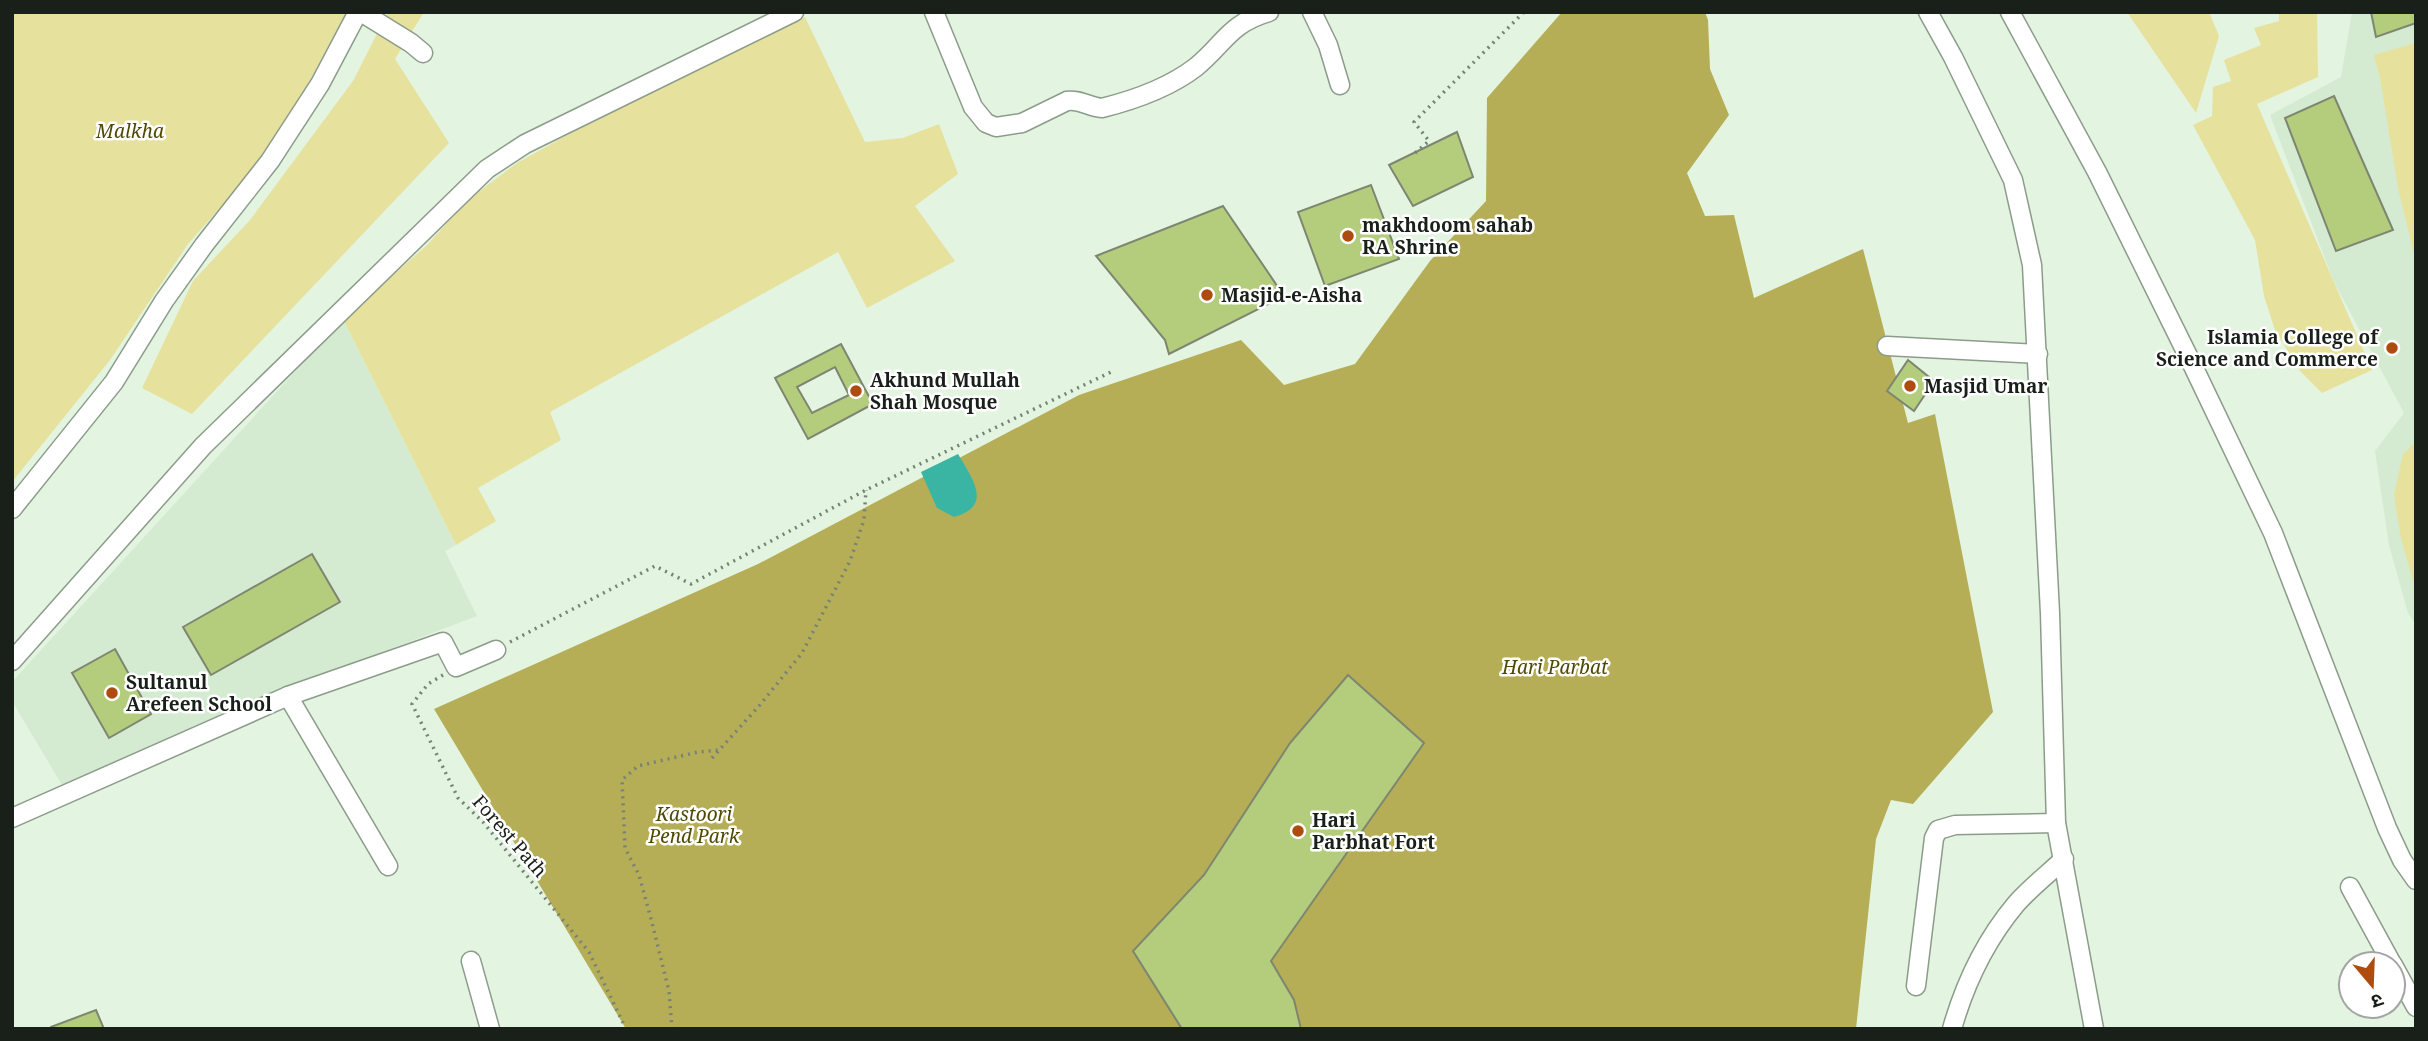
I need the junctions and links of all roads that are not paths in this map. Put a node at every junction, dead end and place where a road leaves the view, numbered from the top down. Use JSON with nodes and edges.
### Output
{"nodes":[{"id":1,"x":359,"y":12,"type":"edge"},
{"id":2,"x":794,"y":12,"type":"edge"},
{"id":3,"x":934,"y":12,"type":"edge"},
{"id":4,"x":1269,"y":12,"type":"edge"},
{"id":5,"x":1312,"y":12,"type":"edge"},
{"id":6,"x":1928,"y":12,"type":"edge"},
{"id":7,"x":2010,"y":12,"type":"edge"},
{"id":8,"x":422,"y":53,"type":"dead end"},
{"id":9,"x":1340,"y":85,"type":"dead end"},
{"id":10,"x":1887,"y":346,"type":"dead end"},
{"id":11,"x":2038,"y":354,"type":"junction"},
{"id":12,"x":12,"y":509,"type":"edge"},
{"id":13,"x":496,"y":650,"type":"road end"},
{"id":14,"x":12,"y":661,"type":"edge"},
{"id":15,"x":288,"y":696,"type":"junction"},
{"id":16,"x":12,"y":818,"type":"edge"},
{"id":17,"x":2056,"y":823,"type":"junction"},
{"id":18,"x":2064,"y":859,"type":"junction"},
{"id":19,"x":388,"y":866,"type":"dead end"},
{"id":20,"x":2416,"y":880,"type":"edge"},
{"id":21,"x":2350,"y":887,"type":"dead end"},
{"id":22,"x":2385,"y":950,"type":"edge"},
{"id":23,"x":471,"y":961,"type":"dead end"},
{"id":24,"x":1916,"y":986,"type":"dead end"},
{"id":25,"x":2407,"y":991,"type":"edge"},
{"id":26,"x":2416,"y":1007,"type":"edge"},
{"id":27,"x":490,"y":1029,"type":"edge"},
{"id":28,"x":1952,"y":1029,"type":"edge"},
{"id":29,"x":2094,"y":1029,"type":"edge"}],
"edges":[{"from":1,"to":8,"type":"street"},
{"from":1,"to":12,"type":"street"},
{"from":2,"to":14,"type":"street"},
{"from":3,"to":4,"type":"street"},
{"from":5,"to":9,"type":"street"},
{"from":6,"to":11,"type":"street"},
{"from":7,"to":20,"type":"street"},
{"from":10,"to":11,"type":"street"},
{"from":11,"to":17,"type":"street"},
{"from":13,"to":15,"type":"street"},
{"from":15,"to":16,"type":"street"},
{"from":15,"to":19,"type":"street"},
{"from":17,"to":18,"type":"street"},
{"from":17,"to":24,"type":"street"},
{"from":18,"to":28,"type":"street"},
{"from":18,"to":29,"type":"street"},
{"from":21,"to":22,"type":"street"},
{"from":23,"to":27,"type":"street"},
{"from":25,"to":26,"type":"street"}]}
